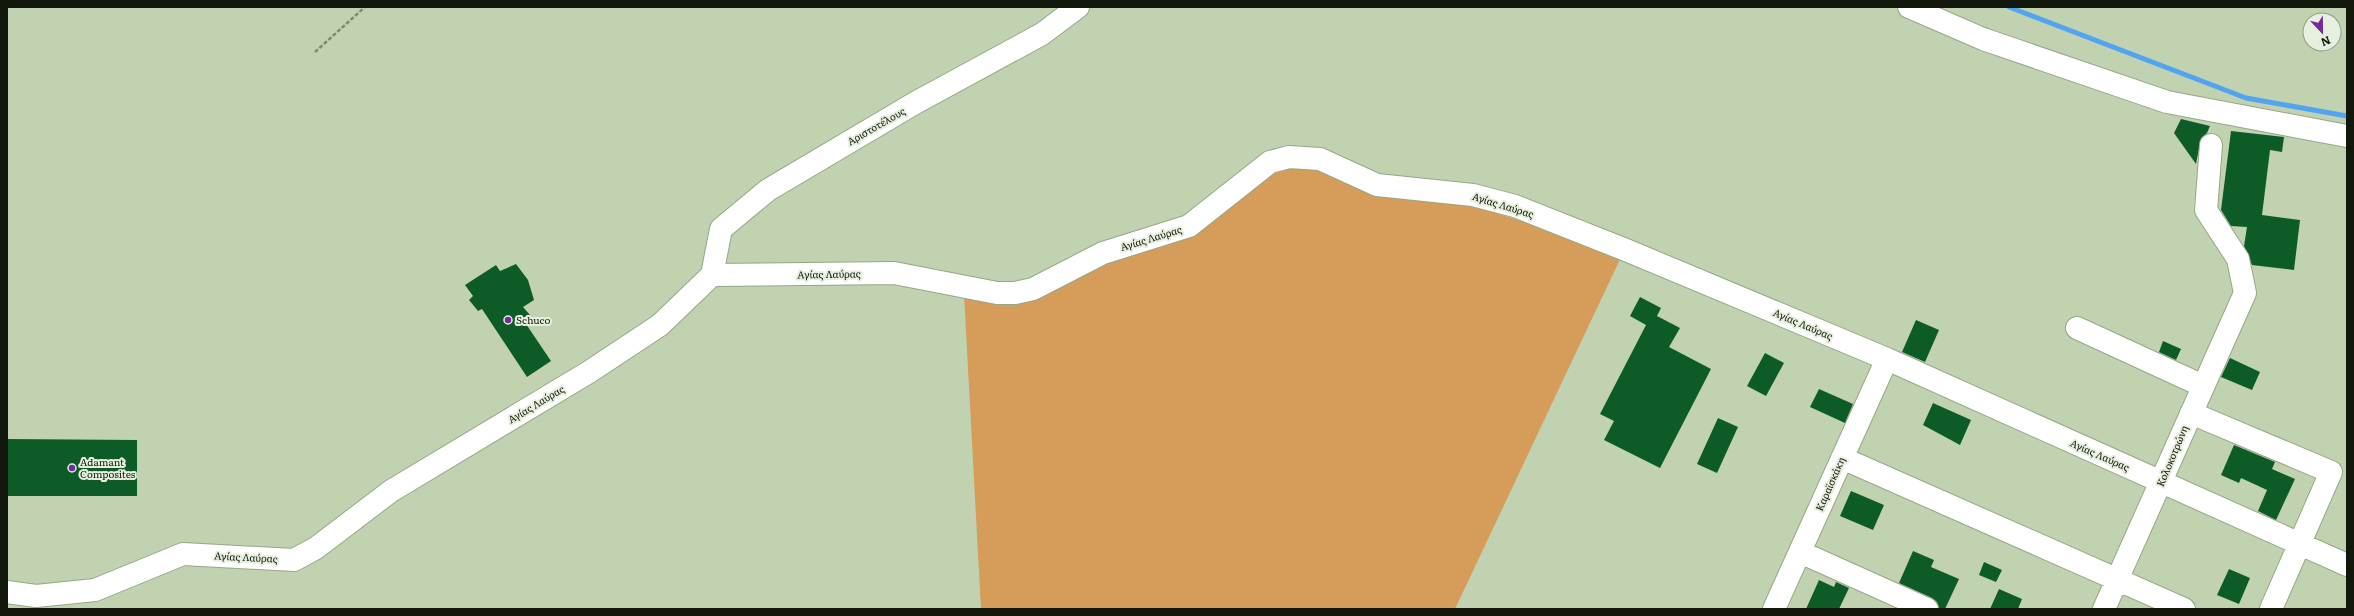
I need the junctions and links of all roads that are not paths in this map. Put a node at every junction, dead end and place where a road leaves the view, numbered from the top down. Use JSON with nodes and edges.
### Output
{"nodes":[{"id":1,"x":1078,"y":7,"type":"edge"},
{"id":2,"x":1909,"y":7,"type":"edge"},
{"id":3,"x":2347,"y":136,"type":"edge"},
{"id":4,"x":2211,"y":145,"type":"dead end"},
{"id":5,"x":712,"y":276,"type":"junction"},
{"id":6,"x":2078,"y":328,"type":"dead end"},
{"id":7,"x":1887,"y":360,"type":"junction"},
{"id":8,"x":2203,"y":386,"type":"junction"},
{"id":9,"x":2191,"y":413,"type":"junction"},
{"id":10,"x":1842,"y":458,"type":"junction"},
{"id":11,"x":2161,"y":482,"type":"junction"},
{"id":12,"x":2299,"y":544,"type":"junction"},
{"id":13,"x":1800,"y":552,"type":"junction"},
{"id":14,"x":2347,"y":565,"type":"edge"},
{"id":15,"x":2117,"y":580,"type":"junction"},
{"id":16,"x":7,"y":592,"type":"edge"},
{"id":17,"x":1774,"y":609,"type":"edge"},
{"id":18,"x":1927,"y":609,"type":"edge"},
{"id":19,"x":2104,"y":609,"type":"edge"},
{"id":20,"x":2184,"y":609,"type":"edge"},
{"id":21,"x":2271,"y":609,"type":"edge"}],
"edges":[{"from":1,"to":5,"type":"street","name":"Αριστοτέλους"},
{"from":2,"to":3,"type":"street"},
{"from":4,"to":8,"type":"street","name":"Κολοκοτρώνη"},
{"from":5,"to":7,"type":"street","name":"Αγίας Λαύρας"},
{"from":5,"to":16,"type":"street","name":"Αγίας Λαύρας"},
{"from":6,"to":8,"type":"street"},
{"from":7,"to":10,"type":"street","name":"Καραϊσκάκη"},
{"from":7,"to":11,"type":"street","name":"Αγίας Λαύρας"},
{"from":8,"to":9,"type":"street","name":"Κολοκοτρώνη"},
{"from":9,"to":11,"type":"street","name":"Κολοκοτρώνη"},
{"from":9,"to":12,"type":"street"},
{"from":10,"to":13,"type":"street","name":"Καραϊσκάκη"},
{"from":10,"to":15,"type":"street"},
{"from":11,"to":12,"type":"street","name":"Αγίας Λαύρας"},
{"from":11,"to":15,"type":"street","name":"Κολοκοτρώνη"},
{"from":12,"to":14,"type":"street","name":"Αγίας Λαύρας"},
{"from":12,"to":21,"type":"street"},
{"from":13,"to":17,"type":"street","name":"Καραϊσκάκη"},
{"from":13,"to":18,"type":"street"},
{"from":15,"to":19,"type":"street","name":"Κολοκοτρώνη"},
{"from":15,"to":20,"type":"street"}]}
